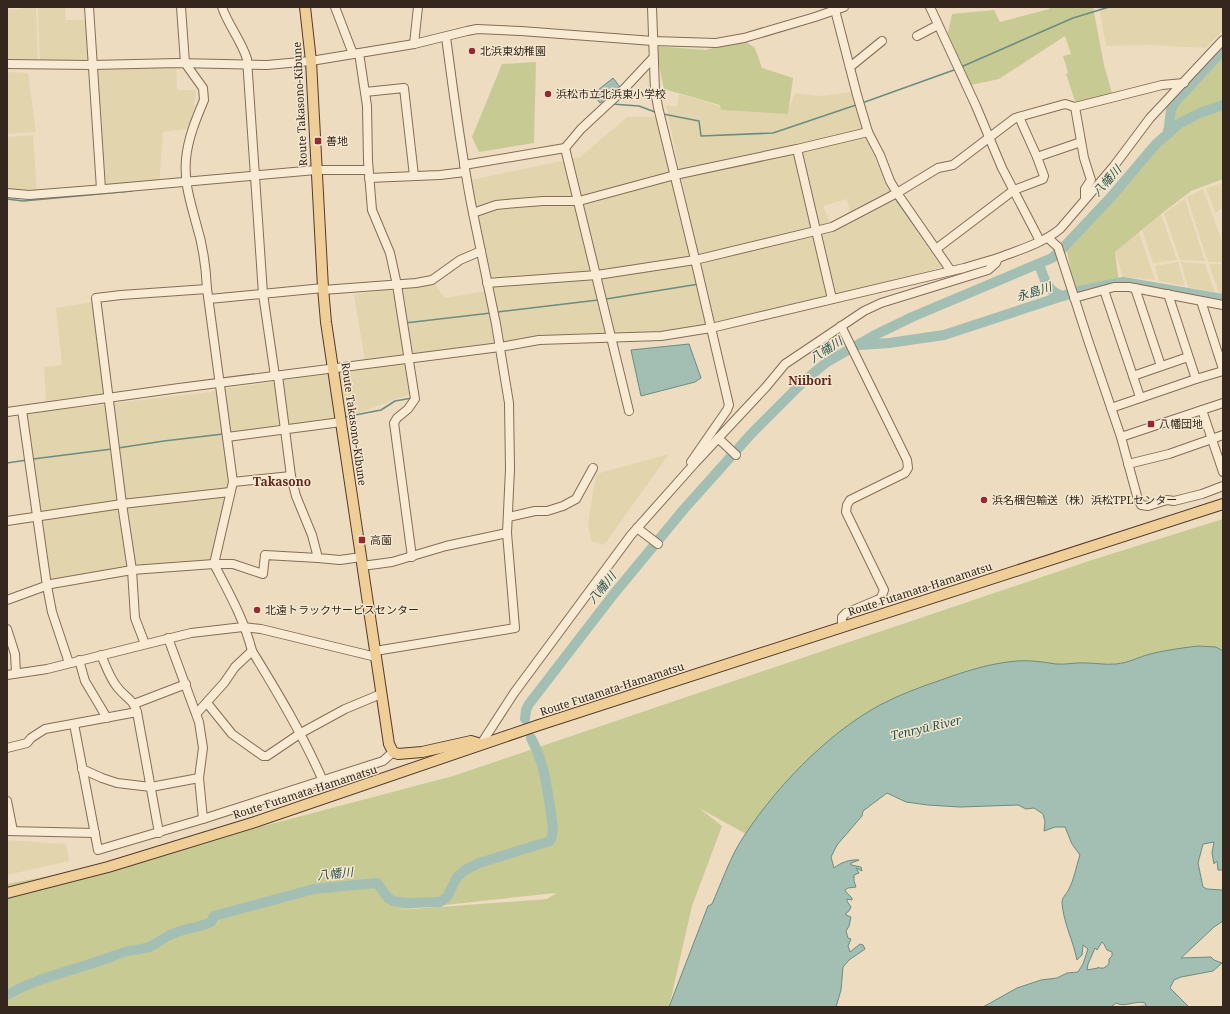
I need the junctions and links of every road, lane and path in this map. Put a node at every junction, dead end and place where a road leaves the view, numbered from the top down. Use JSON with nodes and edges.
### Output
{"nodes":[{"id":1,"x":89,"y":7,"type":"edge"},
{"id":2,"x":181,"y":7,"type":"edge"},
{"id":3,"x":222,"y":7,"type":"edge"},
{"id":4,"x":305,"y":7,"type":"edge"},
{"id":5,"x":334,"y":7,"type":"edge"},
{"id":6,"x":418,"y":7,"type":"edge"},
{"id":7,"x":652,"y":7,"type":"edge"},
{"id":8,"x":844,"y":7,"type":"edge"},
{"id":9,"x":930,"y":7,"type":"edge"},
{"id":10,"x":835,"y":10,"type":"junction"},
{"id":11,"x":938,"y":25,"type":"junction"},
{"id":12,"x":917,"y":36,"type":"dead end"},
{"id":13,"x":446,"y":37,"type":"junction"},
{"id":14,"x":1223,"y":40,"type":"edge"},
{"id":15,"x":653,"y":41,"type":"junction"},
{"id":16,"x":882,"y":41,"type":"dead end"},
{"id":17,"x":414,"y":44,"type":"junction"},
{"id":18,"x":356,"y":53,"type":"junction"},
{"id":19,"x":653,"y":58,"type":"junction"},
{"id":20,"x":311,"y":61,"type":"junction"},
{"id":21,"x":185,"y":63,"type":"junction"},
{"id":22,"x":7,"y":64,"type":"edge"},
{"id":23,"x":92,"y":65,"type":"junction"},
{"id":24,"x":248,"y":65,"type":"junction"},
{"id":25,"x":850,"y":67,"type":"junction"},
{"id":26,"x":1184,"y":83,"type":"junction"},
{"id":27,"x":365,"y":92,"type":"junction"},
{"id":28,"x":1075,"y":107,"type":"junction"},
{"id":29,"x":1019,"y":117,"type":"junction"},
{"id":30,"x":868,"y":132,"type":"junction"},
{"id":31,"x":989,"y":138,"type":"junction"},
{"id":32,"x":1081,"y":142,"type":"junction"},
{"id":33,"x":565,"y":148,"type":"junction"},
{"id":34,"x":797,"y":149,"type":"junction"},
{"id":35,"x":1037,"y":157,"type":"junction"},
{"id":36,"x":464,"y":168,"type":"junction"},
{"id":37,"x":316,"y":170,"type":"junction"},
{"id":38,"x":369,"y":174,"type":"junction"},
{"id":39,"x":413,"y":174,"type":"junction"},
{"id":40,"x":255,"y":175,"type":"junction"},
{"id":41,"x":675,"y":175,"type":"junction"},
{"id":42,"x":187,"y":181,"type":"junction"},
{"id":43,"x":101,"y":189,"type":"junction"},
{"id":44,"x":1014,"y":190,"type":"junction"},
{"id":45,"x":7,"y":193,"type":"edge"},
{"id":46,"x":897,"y":193,"type":"junction"},
{"id":47,"x":1085,"y":199,"type":"junction"},
{"id":48,"x":579,"y":201,"type":"junction"},
{"id":49,"x":473,"y":213,"type":"junction"},
{"id":50,"x":816,"y":231,"type":"junction"},
{"id":51,"x":1044,"y":239,"type":"junction"},
{"id":52,"x":936,"y":249,"type":"junction"},
{"id":53,"x":481,"y":251,"type":"junction"},
{"id":54,"x":998,"y":258,"type":"junction"},
{"id":55,"x":695,"y":260,"type":"junction"},
{"id":56,"x":951,"y":271,"type":"junction"},
{"id":57,"x":597,"y":275,"type":"junction"},
{"id":58,"x":487,"y":283,"type":"junction"},
{"id":59,"x":397,"y":285,"type":"junction"},
{"id":60,"x":1135,"y":288,"type":"junction"},
{"id":61,"x":323,"y":289,"type":"junction"},
{"id":62,"x":207,"y":290,"type":"junction"},
{"id":63,"x":1104,"y":290,"type":"junction"},
{"id":64,"x":263,"y":294,"type":"junction"},
{"id":65,"x":1168,"y":294,"type":"junction"},
{"id":66,"x":1074,"y":295,"type":"junction"},
{"id":67,"x":832,"y":299,"type":"junction"},
{"id":68,"x":209,"y":300,"type":"junction"},
{"id":69,"x":1201,"y":301,"type":"junction"},
{"id":70,"x":1223,"y":305,"type":"edge"},
{"id":71,"x":841,"y":326,"type":"junction"},
{"id":72,"x":711,"y":328,"type":"junction"},
{"id":73,"x":612,"y":338,"type":"junction"},
{"id":74,"x":500,"y":346,"type":"junction"},
{"id":75,"x":1188,"y":357,"type":"junction"},
{"id":76,"x":409,"y":359,"type":"junction"},
{"id":77,"x":1161,"y":366,"type":"junction"},
{"id":78,"x":333,"y":368,"type":"junction"},
{"id":79,"x":1223,"y":370,"type":"edge"},
{"id":80,"x":276,"y":376,"type":"junction"},
{"id":81,"x":1133,"y":376,"type":"junction"},
{"id":82,"x":1196,"y":379,"type":"junction"},
{"id":83,"x":219,"y":384,"type":"junction"},
{"id":84,"x":1140,"y":397,"type":"junction"},
{"id":85,"x":109,"y":398,"type":"junction"},
{"id":86,"x":1223,"y":403,"type":"edge"},
{"id":87,"x":1111,"y":408,"type":"junction"},
{"id":88,"x":22,"y":410,"type":"junction"},
{"id":89,"x":1202,"y":410,"type":"junction"},
{"id":90,"x":629,"y":411,"type":"dead end"},
{"id":91,"x":7,"y":412,"type":"edge"},
{"id":92,"x":341,"y":422,"type":"junction"},
{"id":93,"x":285,"y":428,"type":"junction"},
{"id":94,"x":226,"y":435,"type":"junction"},
{"id":95,"x":1223,"y":435,"type":"edge"},
{"id":96,"x":1121,"y":437,"type":"junction"},
{"id":97,"x":718,"y":438,"type":"junction"},
{"id":98,"x":1212,"y":439,"type":"junction"},
{"id":99,"x":736,"y":455,"type":"dead end"},
{"id":100,"x":1128,"y":464,"type":"junction"},
{"id":101,"x":593,"y":468,"type":"dead end"},
{"id":102,"x":1222,"y":469,"type":"edge"},
{"id":103,"x":291,"y":476,"type":"junction"},
{"id":104,"x":680,"y":479,"type":"junction"},
{"id":105,"x":233,"y":482,"type":"junction"},
{"id":106,"x":1223,"y":486,"type":"edge"},
{"id":107,"x":230,"y":492,"type":"junction"},
{"id":108,"x":122,"y":504,"type":"junction"},
{"id":109,"x":1223,"y":504,"type":"edge"},
{"id":110,"x":37,"y":517,"type":"junction"},
{"id":111,"x":508,"y":517,"type":"junction"},
{"id":112,"x":7,"y":521,"type":"edge"},
{"id":113,"x":637,"y":528,"type":"junction"},
{"id":114,"x":507,"y":533,"type":"junction"},
{"id":115,"x":658,"y":544,"type":"dead end"},
{"id":116,"x":412,"y":557,"type":"junction"},
{"id":117,"x":318,"y":558,"type":"junction"},
{"id":118,"x":362,"y":562,"type":"junction"},
{"id":119,"x":214,"y":564,"type":"junction"},
{"id":120,"x":132,"y":570,"type":"junction"},
{"id":121,"x":47,"y":586,"type":"junction"},
{"id":122,"x":7,"y":600,"type":"edge"},
{"id":123,"x":243,"y":627,"type":"junction"},
{"id":124,"x":842,"y":627,"type":"junction"},
{"id":125,"x":7,"y":629,"type":"edge"},
{"id":126,"x":168,"y":638,"type":"junction"},
{"id":127,"x":145,"y":644,"type":"junction"},
{"id":128,"x":252,"y":651,"type":"junction"},
{"id":129,"x":376,"y":654,"type":"junction"},
{"id":130,"x":101,"y":655,"type":"junction"},
{"id":131,"x":79,"y":660,"type":"junction"},
{"id":132,"x":69,"y":663,"type":"junction"},
{"id":133,"x":7,"y":674,"type":"edge"},
{"id":134,"x":16,"y":674,"type":"junction"},
{"id":135,"x":186,"y":684,"type":"junction"},
{"id":136,"x":381,"y":694,"type":"junction"},
{"id":137,"x":207,"y":703,"type":"junction"},
{"id":138,"x":136,"y":708,"type":"junction"},
{"id":139,"x":197,"y":713,"type":"junction"},
{"id":140,"x":107,"y":718,"type":"junction"},
{"id":141,"x":74,"y":724,"type":"junction"},
{"id":142,"x":301,"y":733,"type":"junction"},
{"id":143,"x":481,"y":744,"type":"junction"},
{"id":144,"x":7,"y":748,"type":"edge"},
{"id":145,"x":393,"y":752,"type":"junction"},
{"id":146,"x":82,"y":769,"type":"junction"},
{"id":147,"x":199,"y":778,"type":"junction"},
{"id":148,"x":323,"y":781,"type":"junction"},
{"id":149,"x":151,"y":787,"type":"junction"},
{"id":150,"x":7,"y":802,"type":"edge"},
{"id":151,"x":203,"y":819,"type":"junction"},
{"id":152,"x":10,"y":831,"type":"edge"},
{"id":153,"x":95,"y":832,"type":"junction"},
{"id":154,"x":159,"y":833,"type":"junction"},
{"id":155,"x":7,"y":893,"type":"edge"}],
"edges":[{"from":1,"to":23,"type":"street"},
{"from":2,"to":21,"type":"street"},
{"from":3,"to":24,"type":"street"},
{"from":4,"to":20,"type":"main road","name":"Route Takasono-Kibune"},
{"from":5,"to":18,"type":"street"},
{"from":6,"to":17,"type":"street"},
{"from":7,"to":15,"type":"street"},
{"from":8,"to":10,"type":"street"},
{"from":9,"to":11,"type":"street"},
{"from":10,"to":15,"type":"street"},
{"from":10,"to":25,"type":"street"},
{"from":11,"to":12,"type":"street"},
{"from":11,"to":31,"type":"street"},
{"from":13,"to":15,"type":"street"},
{"from":13,"to":17,"type":"street"},
{"from":13,"to":36,"type":"street"},
{"from":14,"to":26,"type":"street"},
{"from":15,"to":19,"type":"street"},
{"from":16,"to":25,"type":"street"},
{"from":17,"to":18,"type":"street"},
{"from":18,"to":20,"type":"street"},
{"from":18,"to":27,"type":"street"},
{"from":19,"to":33,"type":"street"},
{"from":19,"to":41,"type":"street"},
{"from":20,"to":24,"type":"street"},
{"from":20,"to":37,"type":"main road","name":"Route Takasono-Kibune"},
{"from":21,"to":23,"type":"street"},
{"from":21,"to":24,"type":"street"},
{"from":21,"to":42,"type":"street"},
{"from":22,"to":23,"type":"street"},
{"from":23,"to":43,"type":"street"},
{"from":24,"to":40,"type":"street"},
{"from":25,"to":30,"type":"street"},
{"from":26,"to":28,"type":"street"},
{"from":26,"to":47,"type":"street"},
{"from":27,"to":38,"type":"street"},
{"from":27,"to":39,"type":"street"},
{"from":28,"to":29,"type":"street"},
{"from":28,"to":32,"type":"street"},
{"from":29,"to":31,"type":"street"},
{"from":29,"to":35,"type":"street"},
{"from":30,"to":34,"type":"street"},
{"from":30,"to":46,"type":"street"},
{"from":31,"to":44,"type":"street"},
{"from":31,"to":46,"type":"street"},
{"from":32,"to":35,"type":"street"},
{"from":32,"to":47,"type":"street"},
{"from":33,"to":36,"type":"street"},
{"from":33,"to":48,"type":"street"},
{"from":34,"to":41,"type":"street"},
{"from":34,"to":50,"type":"street"},
{"from":35,"to":44,"type":"street"},
{"from":36,"to":39,"type":"street"},
{"from":36,"to":49,"type":"street"},
{"from":37,"to":38,"type":"street"},
{"from":37,"to":40,"type":"street"},
{"from":37,"to":61,"type":"main road","name":"Route Takasono-Kibune"},
{"from":38,"to":39,"type":"street"},
{"from":38,"to":59,"type":"street"},
{"from":40,"to":42,"type":"street"},
{"from":40,"to":64,"type":"street"},
{"from":41,"to":48,"type":"street"},
{"from":41,"to":55,"type":"street"},
{"from":42,"to":43,"type":"street"},
{"from":42,"to":62,"type":"street"},
{"from":43,"to":45,"type":"street"},
{"from":44,"to":51,"type":"street"},
{"from":44,"to":52,"type":"street"},
{"from":46,"to":50,"type":"street"},
{"from":46,"to":52,"type":"street"},
{"from":47,"to":51,"type":"street"},
{"from":48,"to":49,"type":"street"},
{"from":48,"to":57,"type":"street"},
{"from":49,"to":53,"type":"street"},
{"from":50,"to":55,"type":"street"},
{"from":50,"to":67,"type":"street"},
{"from":51,"to":54,"type":"street"},
{"from":51,"to":66,"type":"street"},
{"from":52,"to":56,"type":"street"},
{"from":53,"to":58,"type":"street"},
{"from":53,"to":59,"type":"street"},
{"from":54,"to":56,"type":"street"},
{"from":54,"to":71,"type":"street"},
{"from":55,"to":57,"type":"street"},
{"from":55,"to":72,"type":"street"},
{"from":56,"to":67,"type":"street"},
{"from":57,"to":58,"type":"street"},
{"from":57,"to":73,"type":"street"},
{"from":58,"to":74,"type":"street"},
{"from":59,"to":61,"type":"street"},
{"from":59,"to":76,"type":"street"},
{"from":60,"to":63,"type":"street"},
{"from":60,"to":65,"type":"street"},
{"from":60,"to":77,"type":"street"},
{"from":61,"to":64,"type":"street"},
{"from":61,"to":78,"type":"main road","name":"Route Takasono-Kibune"},
{"from":62,"to":68,"type":"street"},
{"from":62,"to":85,"type":"street"},
{"from":63,"to":66,"type":"street"},
{"from":63,"to":81,"type":"street"},
{"from":64,"to":68,"type":"street"},
{"from":64,"to":80,"type":"street"},
{"from":65,"to":69,"type":"street"},
{"from":65,"to":75,"type":"street"},
{"from":66,"to":87,"type":"street"},
{"from":67,"to":72,"type":"street"},
{"from":68,"to":83,"type":"street"},
{"from":69,"to":70,"type":"street"},
{"from":69,"to":79,"type":"street"},
{"from":71,"to":97,"type":"street"},
{"from":71,"to":124,"type":"street"},
{"from":72,"to":73,"type":"street"},
{"from":72,"to":104,"type":"street"},
{"from":73,"to":74,"type":"street"},
{"from":73,"to":90,"type":"street"},
{"from":74,"to":76,"type":"street"},
{"from":74,"to":111,"type":"street"},
{"from":75,"to":77,"type":"street"},
{"from":75,"to":82,"type":"street"},
{"from":76,"to":78,"type":"street"},
{"from":76,"to":116,"type":"street"},
{"from":77,"to":81,"type":"street"},
{"from":78,"to":80,"type":"street"},
{"from":78,"to":92,"type":"main road","name":"Route Takasono-Kibune"},
{"from":79,"to":82,"type":"street"},
{"from":80,"to":83,"type":"street"},
{"from":80,"to":93,"type":"street"},
{"from":81,"to":84,"type":"street"},
{"from":82,"to":84,"type":"street"},
{"from":83,"to":85,"type":"street"},
{"from":83,"to":94,"type":"street"},
{"from":84,"to":87,"type":"street"},
{"from":85,"to":88,"type":"street"},
{"from":85,"to":108,"type":"street"},
{"from":86,"to":89,"type":"street"},
{"from":87,"to":96,"type":"street"},
{"from":88,"to":91,"type":"street"},
{"from":88,"to":110,"type":"street"},
{"from":89,"to":96,"type":"street"},
{"from":89,"to":98,"type":"street"},
{"from":92,"to":93,"type":"street"},
{"from":92,"to":118,"type":"main road","name":"Route Takasono-Kibune"},
{"from":93,"to":94,"type":"street"},
{"from":93,"to":103,"type":"street"},
{"from":94,"to":105,"type":"street"},
{"from":95,"to":98,"type":"street"},
{"from":96,"to":100,"type":"street"},
{"from":97,"to":99,"type":"street"},
{"from":97,"to":104,"type":"street"},
{"from":98,"to":100,"type":"street"},
{"from":98,"to":102,"type":"street"},
{"from":100,"to":106,"type":"street"},
{"from":101,"to":111,"type":"street"},
{"from":103,"to":105,"type":"street"},
{"from":103,"to":117,"type":"street"},
{"from":104,"to":113,"type":"street"},
{"from":105,"to":107,"type":"street"},
{"from":107,"to":108,"type":"street"},
{"from":107,"to":119,"type":"street"},
{"from":108,"to":110,"type":"street"},
{"from":108,"to":120,"type":"street"},
{"from":109,"to":124,"type":"main road","name":"Route Futamata-Hamamatsu"},
{"from":110,"to":112,"type":"street"},
{"from":110,"to":121,"type":"street"},
{"from":111,"to":114,"type":"street"},
{"from":113,"to":115,"type":"street"},
{"from":113,"to":143,"type":"street"},
{"from":114,"to":116,"type":"street"},
{"from":114,"to":129,"type":"street"},
{"from":116,"to":118,"type":"street"},
{"from":117,"to":118,"type":"street"},
{"from":117,"to":119,"type":"street"},
{"from":118,"to":129,"type":"main road","name":"Route Takasono-Kibune"},
{"from":119,"to":120,"type":"street"},
{"from":119,"to":123,"type":"street"},
{"from":120,"to":121,"type":"street"},
{"from":120,"to":127,"type":"street"},
{"from":121,"to":122,"type":"street"},
{"from":121,"to":132,"type":"street"},
{"from":123,"to":126,"type":"street"},
{"from":123,"to":128,"type":"street"},
{"from":123,"to":129,"type":"street"},
{"from":124,"to":143,"type":"main road","name":"Route Futamata-Hamamatsu"},
{"from":125,"to":134,"type":"street"},
{"from":126,"to":127,"type":"street"},
{"from":126,"to":135,"type":"street"},
{"from":127,"to":130,"type":"street"},
{"from":128,"to":137,"type":"street"},
{"from":128,"to":142,"type":"street"},
{"from":129,"to":136,"type":"main road","name":"Route Takasono-Kibune"},
{"from":130,"to":131,"type":"street"},
{"from":130,"to":138,"type":"street"},
{"from":131,"to":132,"type":"street"},
{"from":131,"to":140,"type":"street"},
{"from":132,"to":134,"type":"street"},
{"from":133,"to":134,"type":"street"},
{"from":135,"to":138,"type":"street"},
{"from":135,"to":139,"type":"street"},
{"from":136,"to":142,"type":"street"},
{"from":136,"to":145,"type":"main road","name":"Route Takasono-Kibune"},
{"from":137,"to":139,"type":"street"},
{"from":137,"to":142,"type":"street"},
{"from":138,"to":140,"type":"street"},
{"from":138,"to":149,"type":"street"},
{"from":139,"to":147,"type":"street"},
{"from":140,"to":141,"type":"street"},
{"from":141,"to":144,"type":"street"},
{"from":141,"to":146,"type":"street"},
{"from":142,"to":148,"type":"street"},
{"from":143,"to":145,"type":"main road"},
{"from":143,"to":155,"type":"main road","name":"Route Futamata-Hamamatsu"},
{"from":145,"to":148,"type":"street"},
{"from":146,"to":149,"type":"street"},
{"from":146,"to":153,"type":"street"},
{"from":147,"to":149,"type":"street"},
{"from":147,"to":151,"type":"street"},
{"from":148,"to":151,"type":"street"},
{"from":149,"to":154,"type":"street"},
{"from":150,"to":152,"type":"street"},
{"from":151,"to":154,"type":"street"},
{"from":152,"to":153,"type":"street"},
{"from":153,"to":154,"type":"street"}]}
